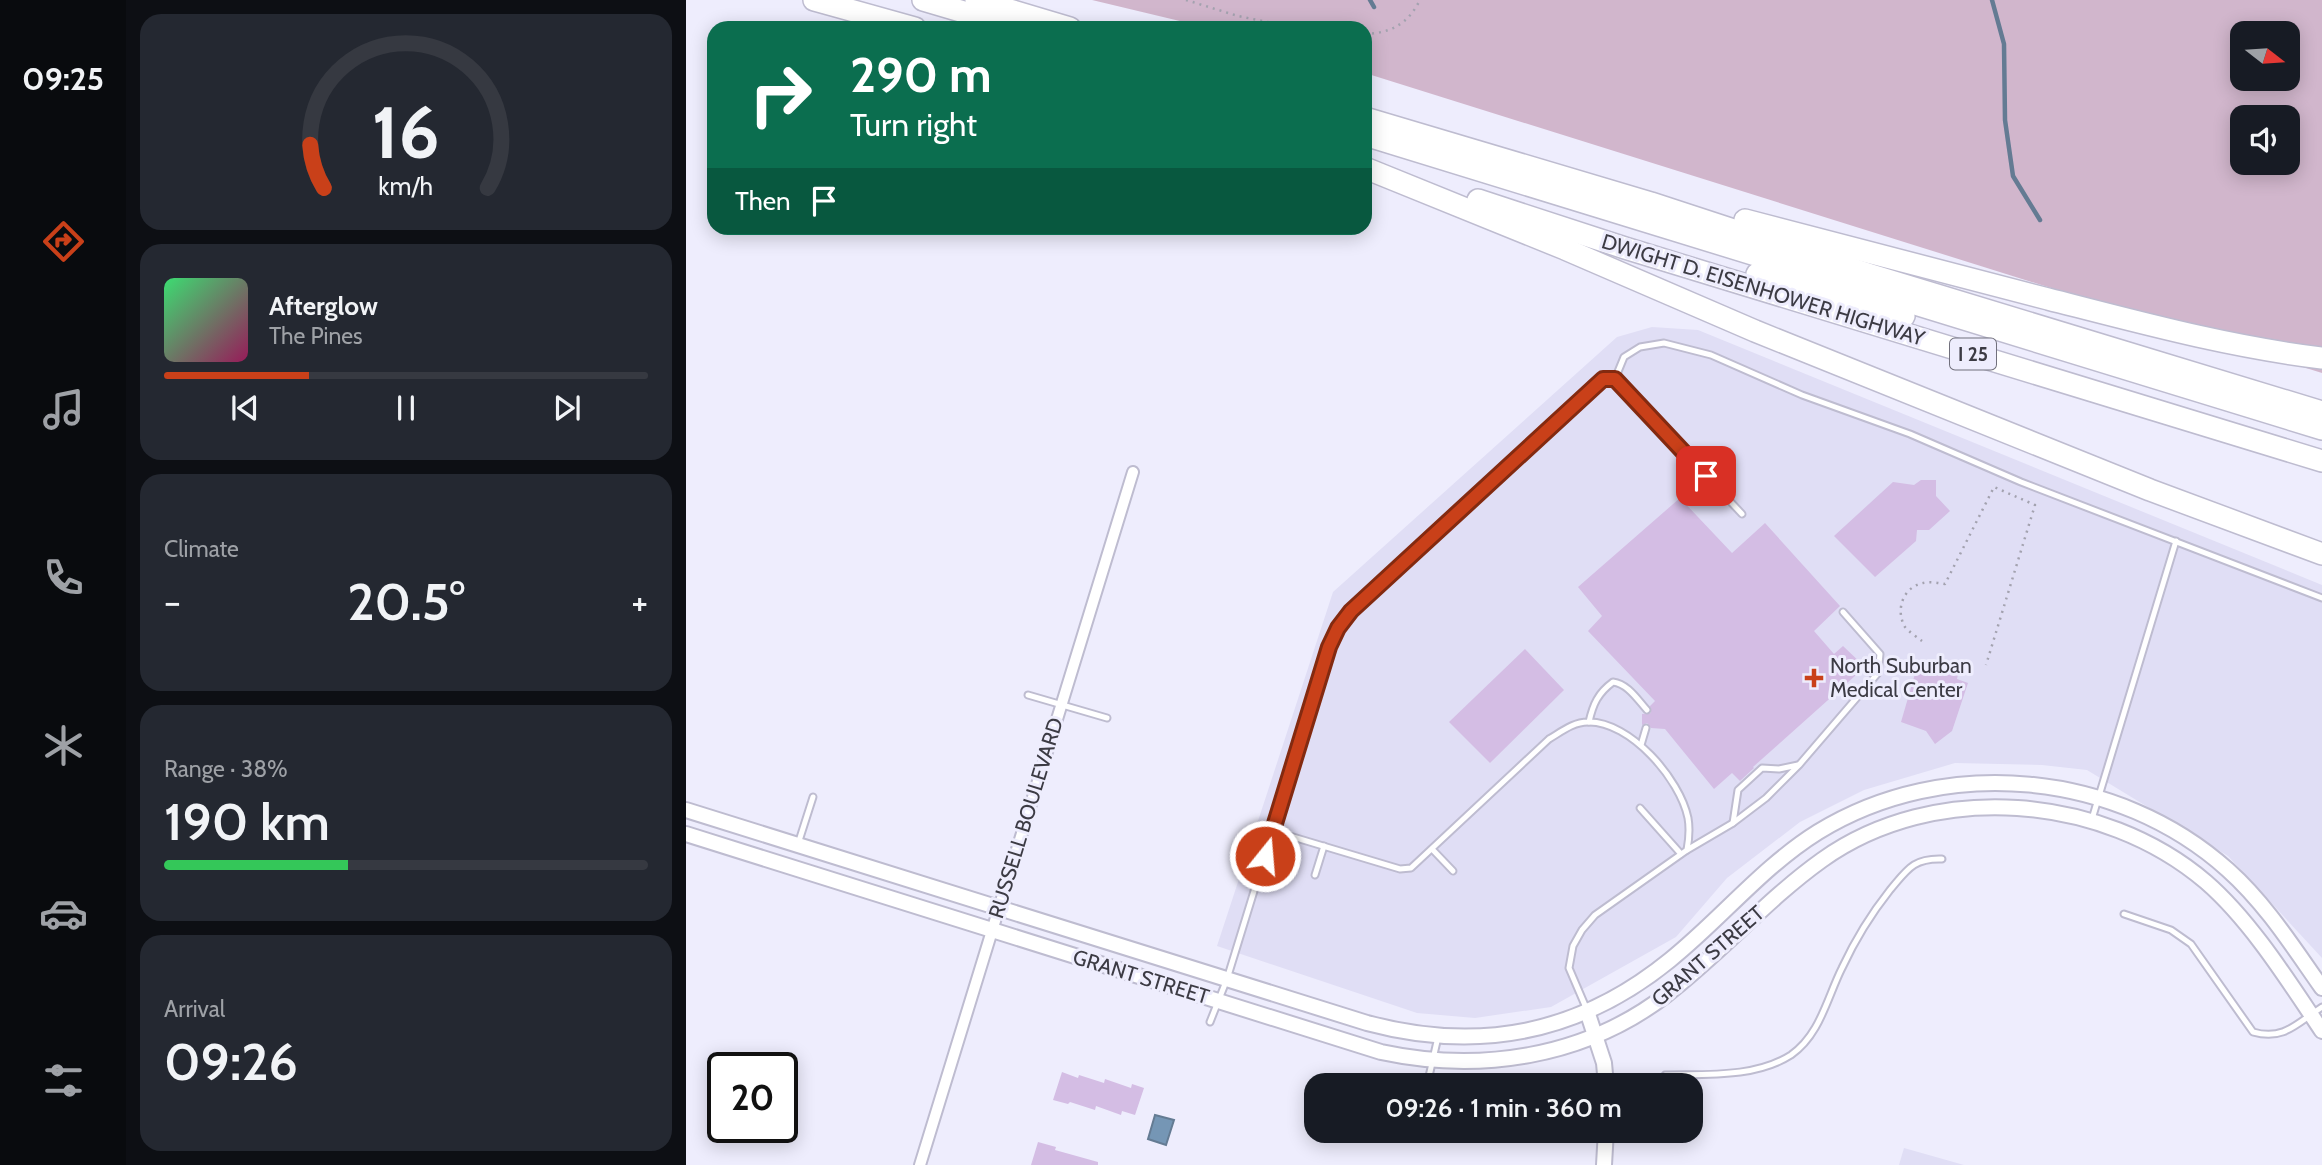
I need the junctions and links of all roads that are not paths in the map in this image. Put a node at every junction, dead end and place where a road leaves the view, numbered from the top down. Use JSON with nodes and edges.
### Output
{"nodes":[{"id":1,"x":814,"y":0,"type":"edge"},
{"id":2,"x":923,"y":0,"type":"edge"},
{"id":3,"x":976,"y":0,"type":"edge"},
{"id":4,"x":890,"y":21,"type":"edge"},
{"id":5,"x":994,"y":21,"type":"edge"},
{"id":6,"x":1046,"y":21,"type":"edge"},
{"id":7,"x":1372,"y":120,"type":"edge"},
{"id":8,"x":1372,"y":137,"type":"edge"},
{"id":9,"x":1372,"y":169,"type":"edge"},
{"id":10,"x":1372,"y":170,"type":"edge"},
{"id":11,"x":1651,"y":203,"type":"junction"},
{"id":12,"x":1625,"y":248,"type":"junction"},
{"id":13,"x":2322,"y":358,"type":"edge"},
{"id":14,"x":1615,"y":379,"type":"junction"},
{"id":15,"x":2322,"y":412,"type":"edge"},
{"id":16,"x":2322,"y":429,"type":"edge"},
{"id":17,"x":2322,"y":443,"type":"edge"},
{"id":18,"x":2322,"y":461,"type":"edge"},
{"id":19,"x":1133,"y":472,"type":"dead end"},
{"id":20,"x":1742,"y":514,"type":"dead end"},
{"id":21,"x":2176,"y":541,"type":"junction"},
{"id":22,"x":2322,"y":554,"type":"edge"},
{"id":23,"x":2322,"y":598,"type":"edge"},
{"id":24,"x":1843,"y":612,"type":"dead end"},
{"id":25,"x":1028,"y":695,"type":"dead end"},
{"id":26,"x":1061,"y":704,"type":"junction"},
{"id":27,"x":1647,"y":710,"type":"dead end"},
{"id":28,"x":1107,"y":718,"type":"dead end"},
{"id":29,"x":1589,"y":722,"type":"junction"},
{"id":30,"x":1646,"y":728,"type":"dead end"},
{"id":31,"x":1641,"y":745,"type":"junction"},
{"id":32,"x":1799,"y":765,"type":"junction"},
{"id":33,"x":813,"y":797,"type":"dead end"},
{"id":34,"x":2098,"y":797,"type":"junction"},
{"id":35,"x":1640,"y":808,"type":"dead end"},
{"id":36,"x":692,"y":812,"type":"edge"},
{"id":37,"x":2091,"y":820,"type":"junction"},
{"id":38,"x":1733,"y":823,"type":"junction"},
{"id":39,"x":1273,"y":831,"type":"junction"},
{"id":40,"x":689,"y":835,"type":"edge"},
{"id":41,"x":798,"y":845,"type":"junction"},
{"id":42,"x":1325,"y":846,"type":"junction"},
{"id":43,"x":1432,"y":849,"type":"junction"},
{"id":44,"x":1684,"y":852,"type":"junction"},
{"id":45,"x":1942,"y":859,"type":"dead end"},
{"id":46,"x":1453,"y":870,"type":"dead end"},
{"id":47,"x":1315,"y":874,"type":"dead end"},
{"id":48,"x":999,"y":908,"type":"junction"},
{"id":49,"x":2124,"y":914,"type":"dead end"},
{"id":50,"x":992,"y":931,"type":"junction"},
{"id":51,"x":1227,"y":979,"type":"junction"},
{"id":52,"x":2322,"y":988,"type":"edge"},
{"id":53,"x":1217,"y":1000,"type":"junction"},
{"id":54,"x":1587,"y":1011,"type":"junction"},
{"id":55,"x":2316,"y":1011,"type":"edge"},
{"id":56,"x":1210,"y":1022,"type":"dead end"},
{"id":57,"x":2322,"y":1031,"type":"edge"},
{"id":58,"x":1596,"y":1034,"type":"junction"},
{"id":59,"x":1438,"y":1037,"type":"junction"},
{"id":60,"x":1434,"y":1061,"type":"junction"},
{"id":61,"x":1430,"y":1073,"type":"edge"},
{"id":62,"x":1605,"y":1073,"type":"edge"},
{"id":63,"x":1703,"y":1074,"type":"edge"},
{"id":64,"x":1605,"y":1143,"type":"edge"},
{"id":65,"x":920,"y":1165,"type":"edge"},
{"id":66,"x":1604,"y":1165,"type":"edge"}],
"edges":[{"from":1,"to":4,"type":"highway"},
{"from":2,"to":5,"type":"highway"},
{"from":3,"to":6,"type":"highway"},
{"from":7,"to":11,"type":"highway","number":"I 25"},
{"from":8,"to":16,"type":"highway"},
{"from":9,"to":12,"type":"highway","name":"DWIGHT D. EISENHOWER HIGHWAY","number":"I 25"},
{"from":10,"to":22,"type":"highway"},
{"from":11,"to":13,"type":"highway"},
{"from":11,"to":15,"type":"highway","number":"I 25"},
{"from":12,"to":17,"type":"highway"},
{"from":12,"to":18,"type":"highway","name":"DWIGHT D. EISENHOWER HIGHWAY","number":"I 25"},
{"from":14,"to":20,"type":"lane"},
{"from":14,"to":21,"type":"lane"},
{"from":14,"to":39,"type":"lane"},
{"from":19,"to":26,"type":"street","name":"RUSSELL BOULEVARD"},
{"from":21,"to":23,"type":"lane"},
{"from":21,"to":34,"type":"lane"},
{"from":24,"to":32,"type":"lane"},
{"from":25,"to":26,"type":"lane"},
{"from":26,"to":28,"type":"lane"},
{"from":26,"to":48,"type":"street","name":"RUSSELL BOULEVARD"},
{"from":27,"to":29,"type":"lane"},
{"from":29,"to":31,"type":"lane"},
{"from":29,"to":43,"type":"lane"},
{"from":30,"to":31,"type":"lane"},
{"from":31,"to":44,"type":"lane"},
{"from":32,"to":38,"type":"lane"},
{"from":32,"to":38,"type":"lane"},
{"from":33,"to":41,"type":"lane"},
{"from":34,"to":37,"type":"lane"},
{"from":34,"to":52,"type":"street","name":"GRANT STREET"},
{"from":34,"to":54,"type":"street","name":"GRANT STREET"},
{"from":35,"to":44,"type":"lane"},
{"from":36,"to":40,"type":"lane"},
{"from":36,"to":41,"type":"street","name":"GRANT STREET"},
{"from":37,"to":55,"type":"street","name":"GRANT STREET"},
{"from":37,"to":58,"type":"street","name":"GRANT STREET"},
{"from":38,"to":44,"type":"lane"},
{"from":39,"to":42,"type":"lane"},
{"from":39,"to":51,"type":"lane"},
{"from":40,"to":50,"type":"street","name":"GRANT STREET"},
{"from":41,"to":48,"type":"street","name":"GRANT STREET"},
{"from":42,"to":43,"type":"lane"},
{"from":42,"to":47,"type":"lane"},
{"from":43,"to":46,"type":"lane"},
{"from":44,"to":54,"type":"lane"},
{"from":45,"to":63,"type":"lane"},
{"from":48,"to":50,"type":"street","name":"RUSSELL BOULEVARD"},
{"from":48,"to":51,"type":"street","name":"GRANT STREET"},
{"from":49,"to":55,"type":"lane"},
{"from":50,"to":53,"type":"street","name":"GRANT STREET"},
{"from":50,"to":65,"type":"street","name":"RUSSELL BOULEVARD"},
{"from":51,"to":53,"type":"lane"},
{"from":51,"to":59,"type":"street","name":"GRANT STREET"},
{"from":53,"to":56,"type":"lane"},
{"from":53,"to":60,"type":"street","name":"GRANT STREET"},
{"from":54,"to":58,"type":"street"},
{"from":54,"to":59,"type":"street","name":"GRANT STREET"},
{"from":55,"to":57,"type":"street","name":"GRANT STREET"},
{"from":58,"to":60,"type":"street","name":"GRANT STREET"},
{"from":58,"to":62,"type":"street"},
{"from":59,"to":60,"type":"lane"},
{"from":60,"to":61,"type":"lane"},
{"from":64,"to":66,"type":"street"}]}
